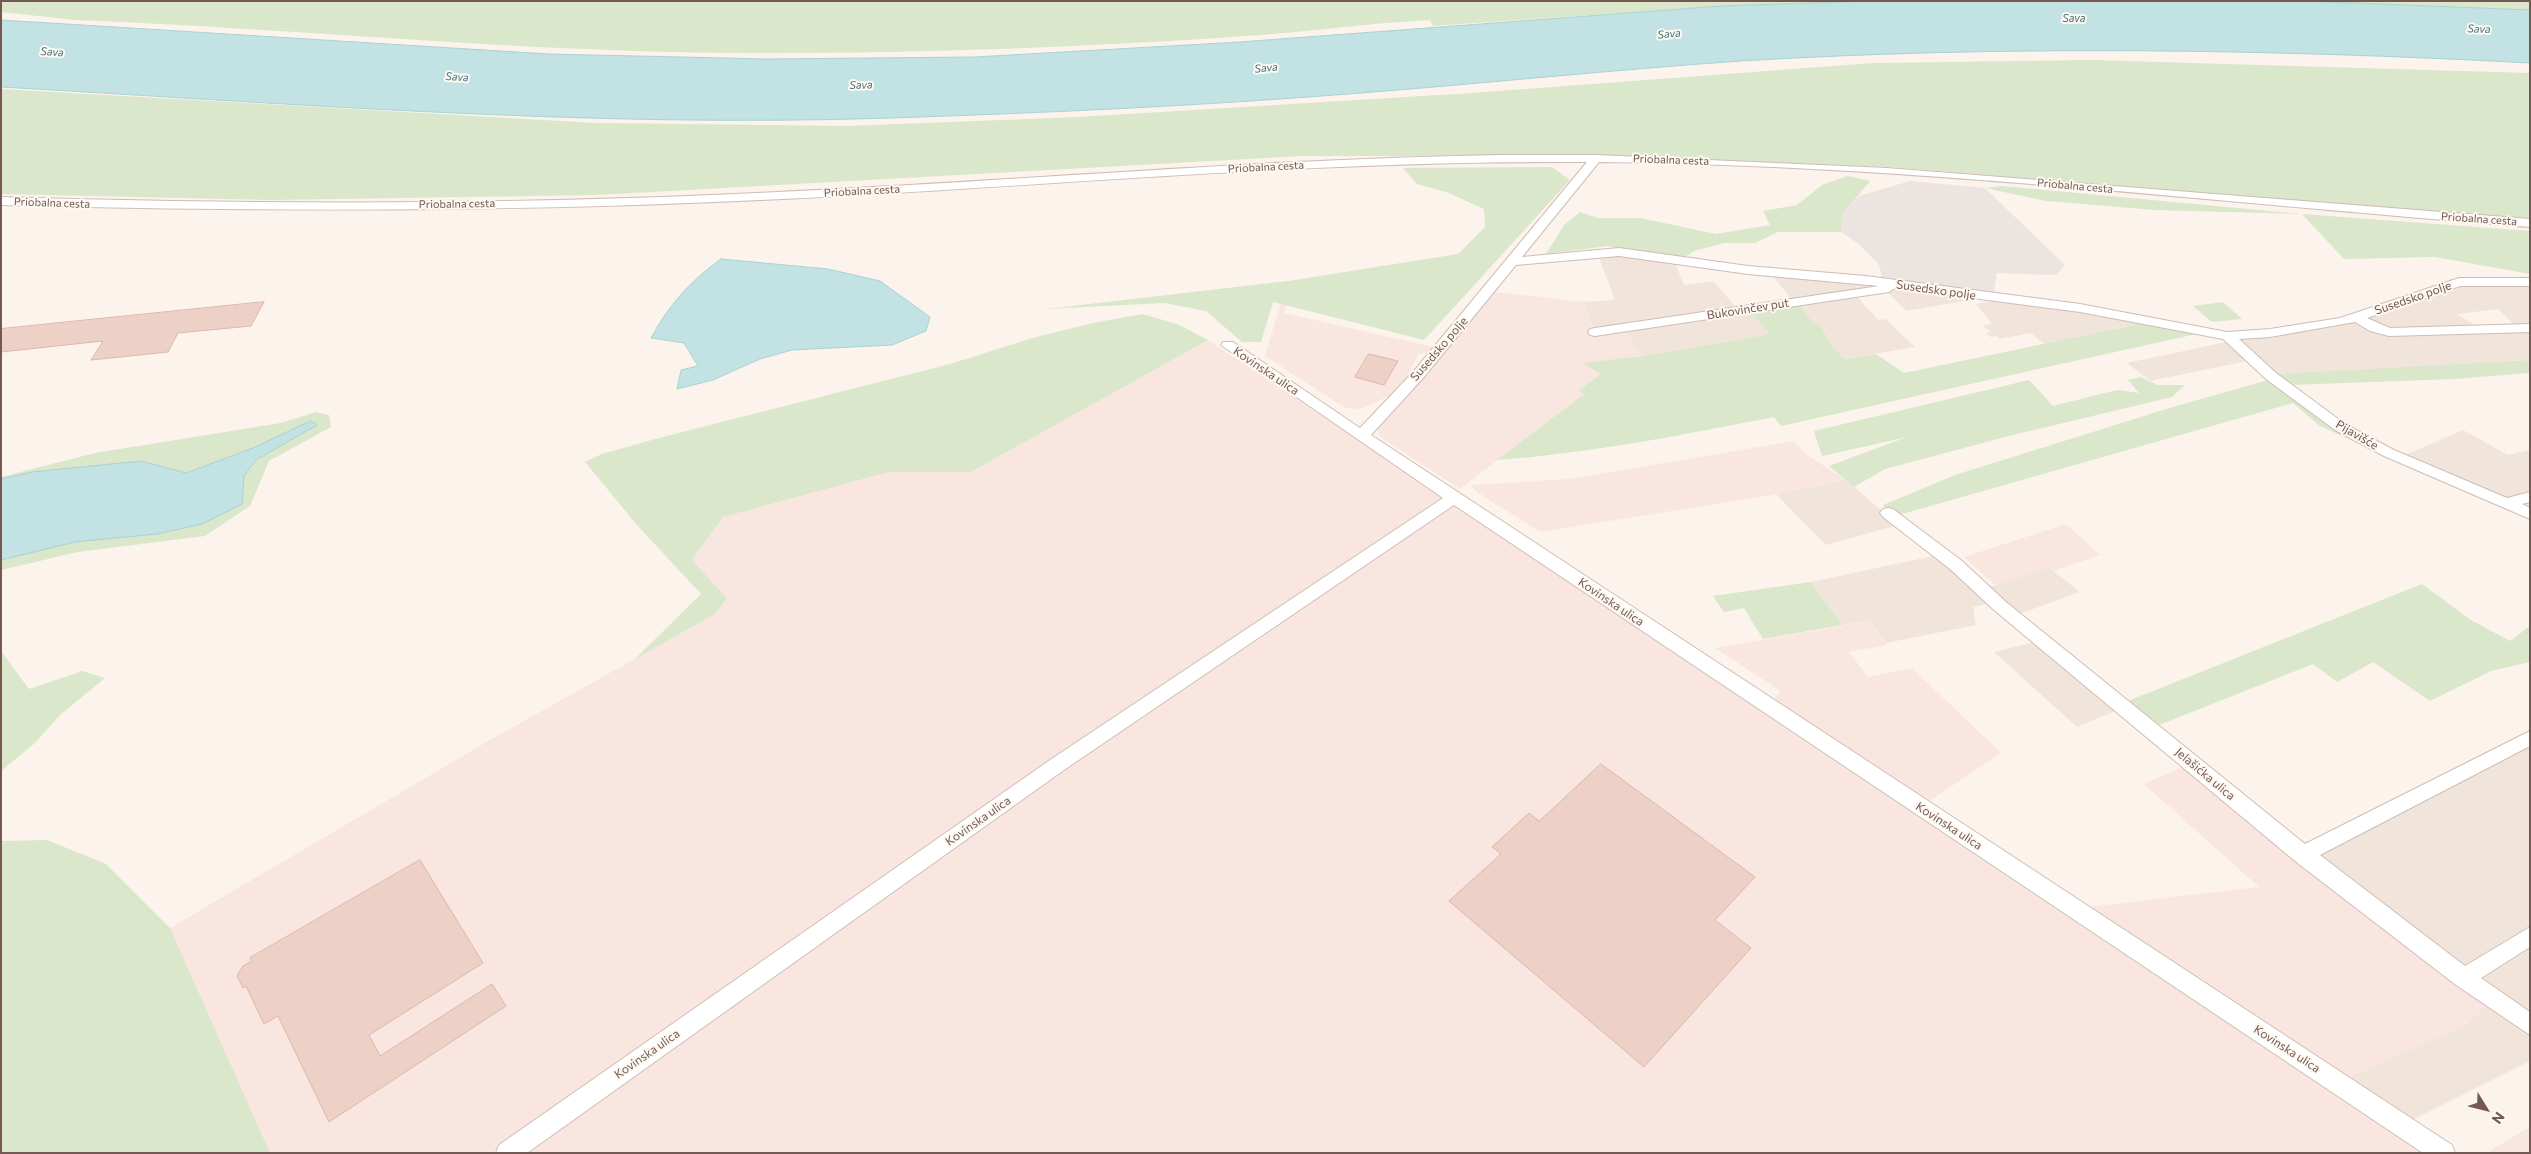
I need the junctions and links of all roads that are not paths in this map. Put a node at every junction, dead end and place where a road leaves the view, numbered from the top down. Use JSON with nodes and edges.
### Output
{"nodes":[{"id":1,"x":1597,"y":158,"type":"junction"},
{"id":2,"x":1,"y":201,"type":"edge"},
{"id":3,"x":2530,"y":223,"type":"edge"},
{"id":4,"x":1514,"y":261,"type":"junction"},
{"id":5,"x":2530,"y":282,"type":"edge"},
{"id":6,"x":1901,"y":285,"type":"junction"},
{"id":7,"x":2356,"y":317,"type":"junction"},
{"id":8,"x":2530,"y":328,"type":"edge"},
{"id":9,"x":1595,"y":332,"type":"dead end"},
{"id":10,"x":2227,"y":336,"type":"junction"},
{"id":11,"x":1228,"y":345,"type":"dead end"},
{"id":12,"x":1361,"y":436,"type":"junction"},
{"id":13,"x":2530,"y":497,"type":"edge"},
{"id":14,"x":1454,"y":498,"type":"junction"},
{"id":15,"x":2507,"y":503,"type":"junction"},
{"id":16,"x":1888,"y":513,"type":"dead end"},
{"id":17,"x":2530,"y":514,"type":"edge"},
{"id":18,"x":2529,"y":738,"type":"edge"},
{"id":19,"x":2302,"y":855,"type":"junction"},
{"id":20,"x":2530,"y":936,"type":"edge"},
{"id":21,"x":2463,"y":978,"type":"junction"},
{"id":22,"x":2530,"y":1025,"type":"edge"},
{"id":23,"x":507,"y":1153,"type":"edge"},
{"id":24,"x":2444,"y":1153,"type":"edge"}],
"edges":[{"from":1,"to":2,"type":"street","name":"Priobalna cesta"},
{"from":1,"to":3,"type":"street","name":"Priobalna cesta"},
{"from":1,"to":4,"type":"street","name":"Susedsko polje"},
{"from":4,"to":6,"type":"street","name":"Susedsko polje"},
{"from":4,"to":12,"type":"street","name":"Susedsko polje"},
{"from":5,"to":7,"type":"street","name":"Susedsko polje"},
{"from":6,"to":9,"type":"street","name":"Bukovinčev put"},
{"from":6,"to":10,"type":"street","name":"Susedsko polje"},
{"from":7,"to":8,"type":"street","name":"Susedsko polje"},
{"from":7,"to":10,"type":"street","name":"Susedsko polje"},
{"from":10,"to":15,"type":"street","name":"Pijavišće"},
{"from":11,"to":12,"type":"street","name":"Kovinska ulica"},
{"from":12,"to":14,"type":"street","name":"Kovinska ulica"},
{"from":13,"to":15,"type":"street"},
{"from":14,"to":23,"type":"street","name":"Kovinska ulica"},
{"from":14,"to":24,"type":"street","name":"Kovinska ulica"},
{"from":15,"to":17,"type":"street","name":"Pijavišće"},
{"from":16,"to":19,"type":"street","name":"Jelašićka ulica"},
{"from":18,"to":19,"type":"street"},
{"from":19,"to":21,"type":"street","name":"Jelašićka ulica"},
{"from":20,"to":21,"type":"street"},
{"from":21,"to":22,"type":"street","name":"Jelašićka ulica"}]}
